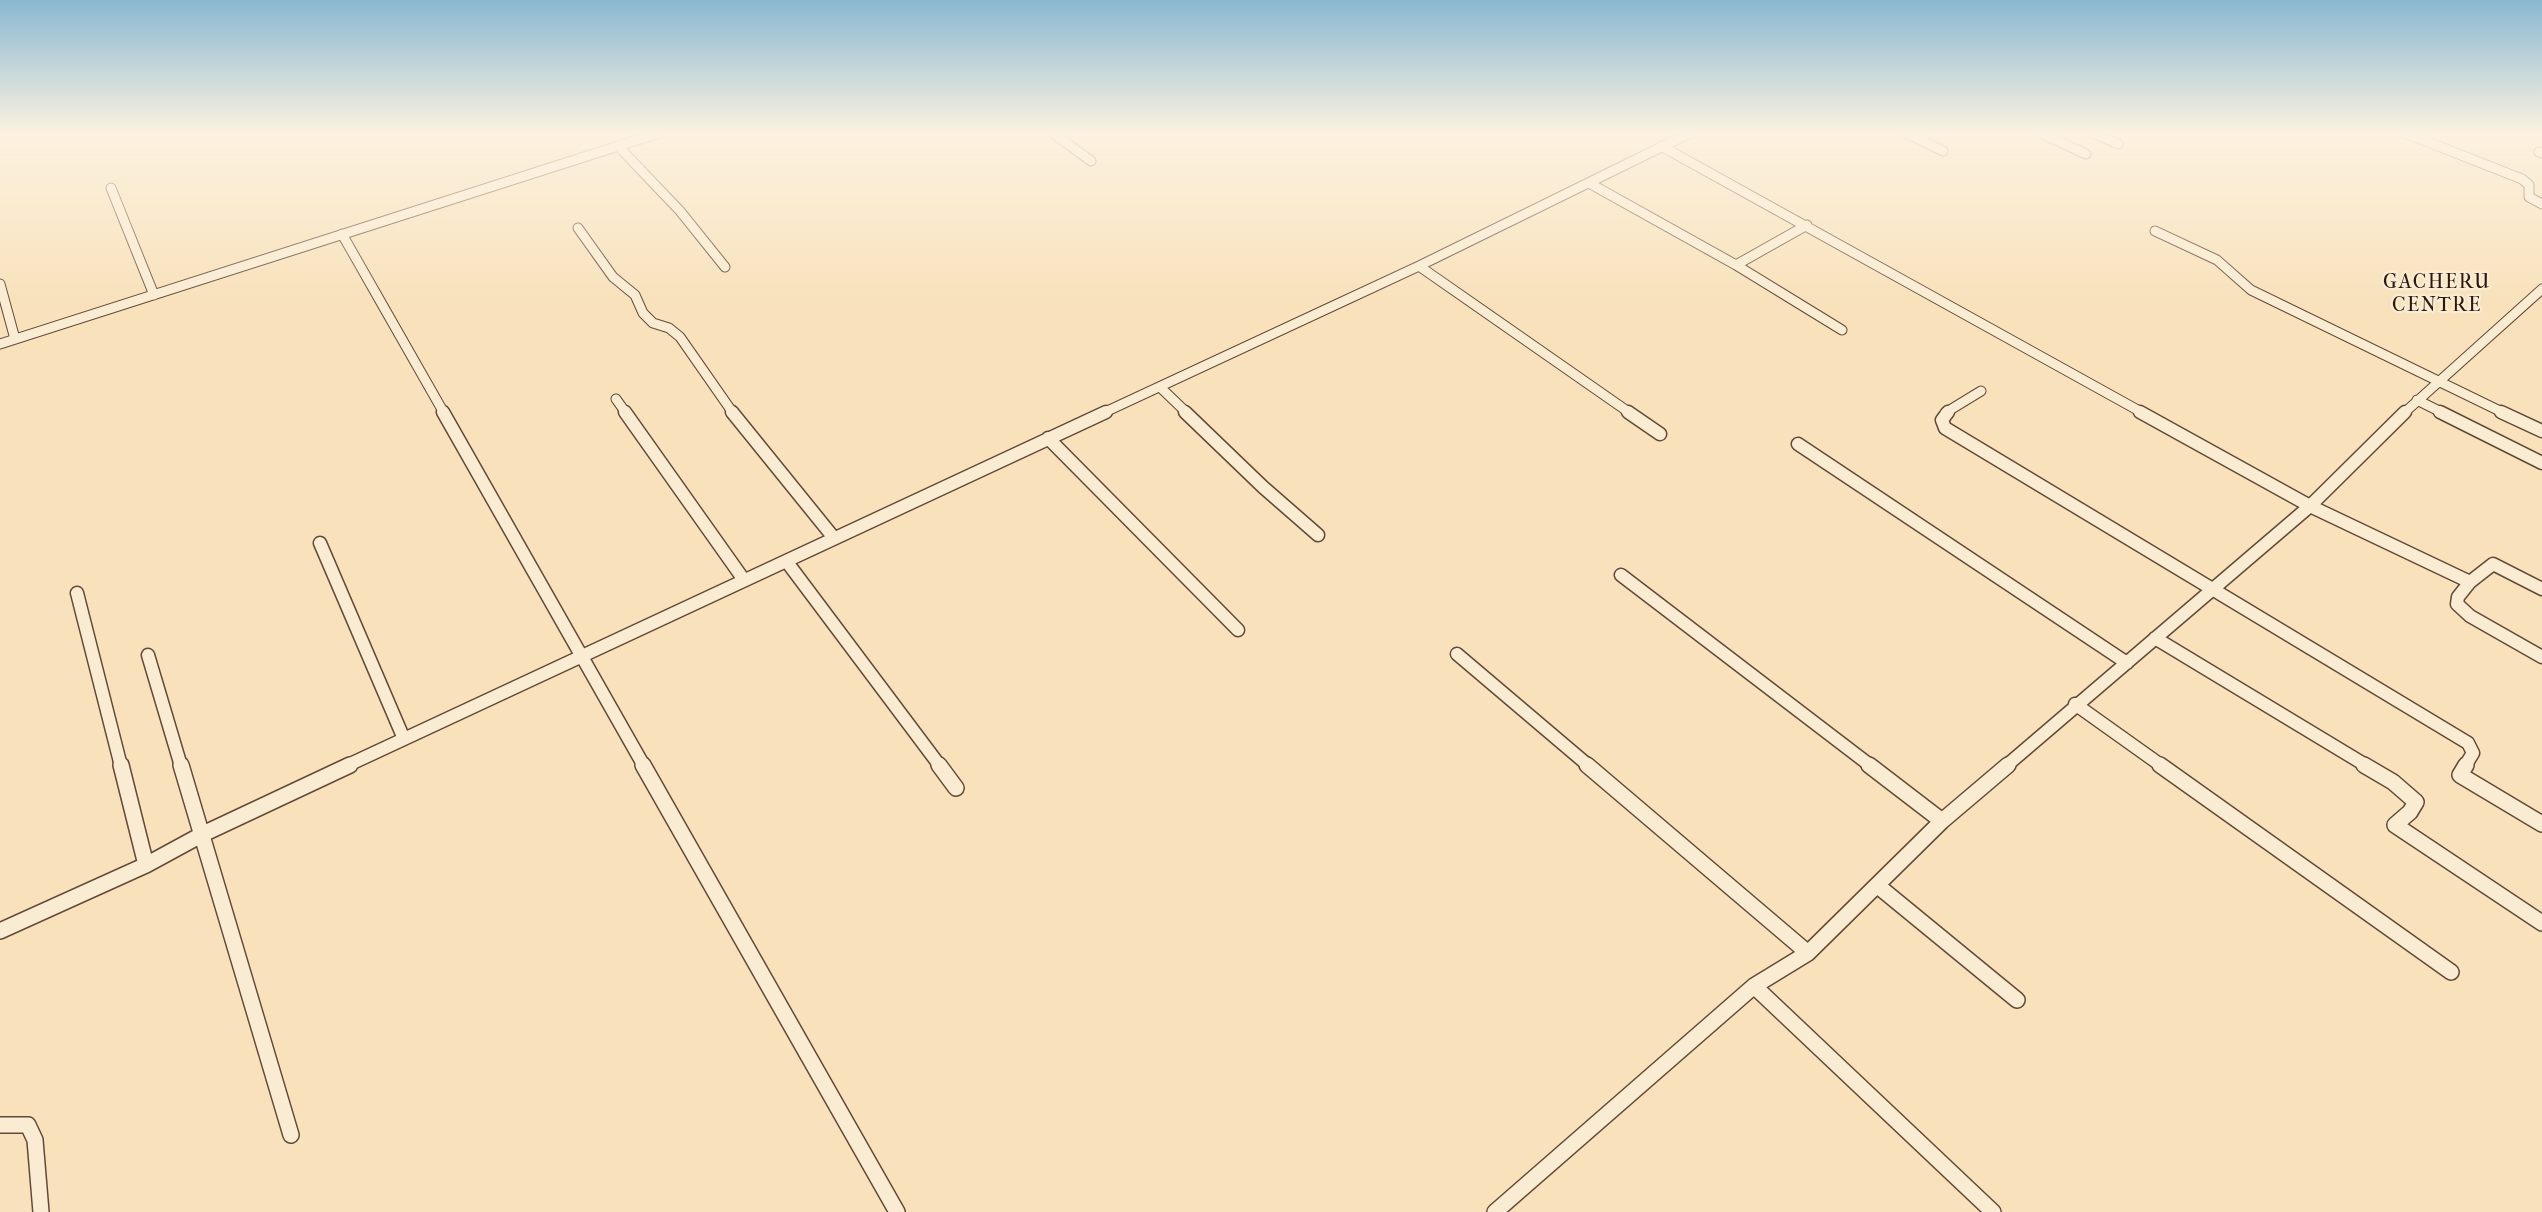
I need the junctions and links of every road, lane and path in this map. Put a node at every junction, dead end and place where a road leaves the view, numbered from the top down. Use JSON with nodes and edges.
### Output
{"nodes":[{"id":1,"x":112,"y":190,"type":"edge"},
{"id":2,"x":481,"y":190,"type":"edge"},
{"id":3,"x":660,"y":190,"type":"edge"},
{"id":4,"x":1576,"y":190,"type":"edge"},
{"id":5,"x":1601,"y":190,"type":"edge"},
{"id":6,"x":1742,"y":190,"type":"edge"},
{"id":7,"x":2529,"y":190,"type":"edge"},
{"id":8,"x":2542,"y":204,"type":"edge"},
{"id":9,"x":1807,"y":225,"type":"junction"},
{"id":10,"x":578,"y":228,"type":"dead end"},
{"id":11,"x":2155,"y":231,"type":"dead end"},
{"id":12,"x":342,"y":234,"type":"junction"},
{"id":13,"x":1736,"y":265,"type":"junction"},
{"id":14,"x":1419,"y":266,"type":"junction"},
{"id":15,"x":725,"y":267,"type":"dead end"},
{"id":16,"x":0,"y":284,"type":"edge"},
{"id":17,"x":2542,"y":289,"type":"edge"},
{"id":18,"x":154,"y":295,"type":"junction"},
{"id":19,"x":1842,"y":330,"type":"dead end"},
{"id":20,"x":15,"y":339,"type":"junction"},
{"id":21,"x":0,"y":344,"type":"edge"},
{"id":22,"x":2437,"y":382,"type":"junction"},
{"id":23,"x":1160,"y":387,"type":"junction"},
{"id":24,"x":1981,"y":391,"type":"dead end"},
{"id":25,"x":616,"y":399,"type":"dead end"},
{"id":26,"x":2417,"y":400,"type":"junction"},
{"id":27,"x":2542,"y":431,"type":"edge"},
{"id":28,"x":1660,"y":434,"type":"dead end"},
{"id":29,"x":1048,"y":438,"type":"junction"},
{"id":30,"x":1797,"y":444,"type":"dead end"},
{"id":31,"x":2542,"y":463,"type":"edge"},
{"id":32,"x":2310,"y":506,"type":"junction"},
{"id":33,"x":1318,"y":535,"type":"dead end"},
{"id":34,"x":834,"y":538,"type":"junction"},
{"id":35,"x":320,"y":543,"type":"dead end"},
{"id":36,"x":787,"y":561,"type":"junction"},
{"id":37,"x":1621,"y":575,"type":"dead end"},
{"id":38,"x":744,"y":580,"type":"junction"},
{"id":39,"x":2470,"y":582,"type":"junction"},
{"id":40,"x":2213,"y":588,"type":"junction"},
{"id":41,"x":2542,"y":589,"type":"edge"},
{"id":42,"x":77,"y":593,"type":"dead end"},
{"id":43,"x":1238,"y":630,"type":"dead end"},
{"id":44,"x":2155,"y":638,"type":"junction"},
{"id":45,"x":1457,"y":654,"type":"dead end"},
{"id":46,"x":148,"y":655,"type":"dead end"},
{"id":47,"x":580,"y":657,"type":"junction"},
{"id":48,"x":2542,"y":657,"type":"edge"},
{"id":49,"x":2127,"y":663,"type":"junction"},
{"id":50,"x":2075,"y":704,"type":"junction"},
{"id":51,"x":405,"y":739,"type":"junction"},
{"id":52,"x":956,"y":788,"type":"dead end"},
{"id":53,"x":1942,"y":821,"type":"junction"},
{"id":54,"x":2542,"y":824,"type":"edge"},
{"id":55,"x":203,"y":834,"type":"junction"},
{"id":56,"x":146,"y":865,"type":"junction"},
{"id":57,"x":1878,"y":886,"type":"junction"},
{"id":58,"x":2542,"y":923,"type":"edge"},
{"id":59,"x":0,"y":931,"type":"edge"},
{"id":60,"x":1808,"y":953,"type":"junction"},
{"id":61,"x":2451,"y":972,"type":"dead end"},
{"id":62,"x":1754,"y":987,"type":"junction"},
{"id":63,"x":2017,"y":1000,"type":"dead end"},
{"id":64,"x":0,"y":1125,"type":"edge"},
{"id":65,"x":291,"y":1134,"type":"dead end"},
{"id":66,"x":41,"y":1212,"type":"edge"},
{"id":67,"x":897,"y":1212,"type":"edge"},
{"id":68,"x":1495,"y":1212,"type":"edge"},
{"id":69,"x":1993,"y":1212,"type":"edge"}],
"edges":[{"from":1,"to":18,"type":"street"},
{"from":2,"to":12,"type":"street"},
{"from":3,"to":15,"type":"street"},
{"from":4,"to":14,"type":"street"},
{"from":5,"to":13,"type":"street"},
{"from":6,"to":9,"type":"street"},
{"from":7,"to":8,"type":"street"},
{"from":9,"to":13,"type":"street"},
{"from":9,"to":32,"type":"street"},
{"from":10,"to":34,"type":"street"},
{"from":11,"to":22,"type":"street"},
{"from":12,"to":18,"type":"street"},
{"from":12,"to":47,"type":"street"},
{"from":13,"to":19,"type":"street"},
{"from":14,"to":23,"type":"street"},
{"from":14,"to":28,"type":"street"},
{"from":16,"to":20,"type":"street"},
{"from":17,"to":22,"type":"street"},
{"from":18,"to":20,"type":"street"},
{"from":20,"to":21,"type":"street"},
{"from":22,"to":26,"type":"street"},
{"from":22,"to":27,"type":"street"},
{"from":23,"to":29,"type":"street"},
{"from":23,"to":33,"type":"street"},
{"from":24,"to":40,"type":"street"},
{"from":25,"to":38,"type":"street"},
{"from":26,"to":31,"type":"street"},
{"from":26,"to":32,"type":"street"},
{"from":29,"to":34,"type":"street"},
{"from":29,"to":43,"type":"street"},
{"from":30,"to":49,"type":"street"},
{"from":32,"to":39,"type":"street"},
{"from":32,"to":40,"type":"street"},
{"from":34,"to":36,"type":"street"},
{"from":35,"to":51,"type":"street"},
{"from":36,"to":38,"type":"street"},
{"from":36,"to":52,"type":"street"},
{"from":37,"to":53,"type":"street"},
{"from":38,"to":47,"type":"street"},
{"from":39,"to":41,"type":"street"},
{"from":39,"to":48,"type":"street"},
{"from":40,"to":44,"type":"street"},
{"from":40,"to":54,"type":"street"},
{"from":42,"to":56,"type":"street"},
{"from":44,"to":49,"type":"street"},
{"from":44,"to":58,"type":"street"},
{"from":45,"to":60,"type":"street"},
{"from":46,"to":55,"type":"street"},
{"from":47,"to":51,"type":"street"},
{"from":47,"to":67,"type":"street"},
{"from":49,"to":50,"type":"street"},
{"from":50,"to":53,"type":"street"},
{"from":50,"to":61,"type":"street"},
{"from":51,"to":55,"type":"street"},
{"from":53,"to":57,"type":"street"},
{"from":55,"to":56,"type":"street"},
{"from":55,"to":65,"type":"street"},
{"from":56,"to":59,"type":"street"},
{"from":57,"to":60,"type":"street"},
{"from":57,"to":63,"type":"street"},
{"from":60,"to":62,"type":"street"},
{"from":62,"to":68,"type":"street"},
{"from":62,"to":69,"type":"street"},
{"from":64,"to":66,"type":"street"}]}
